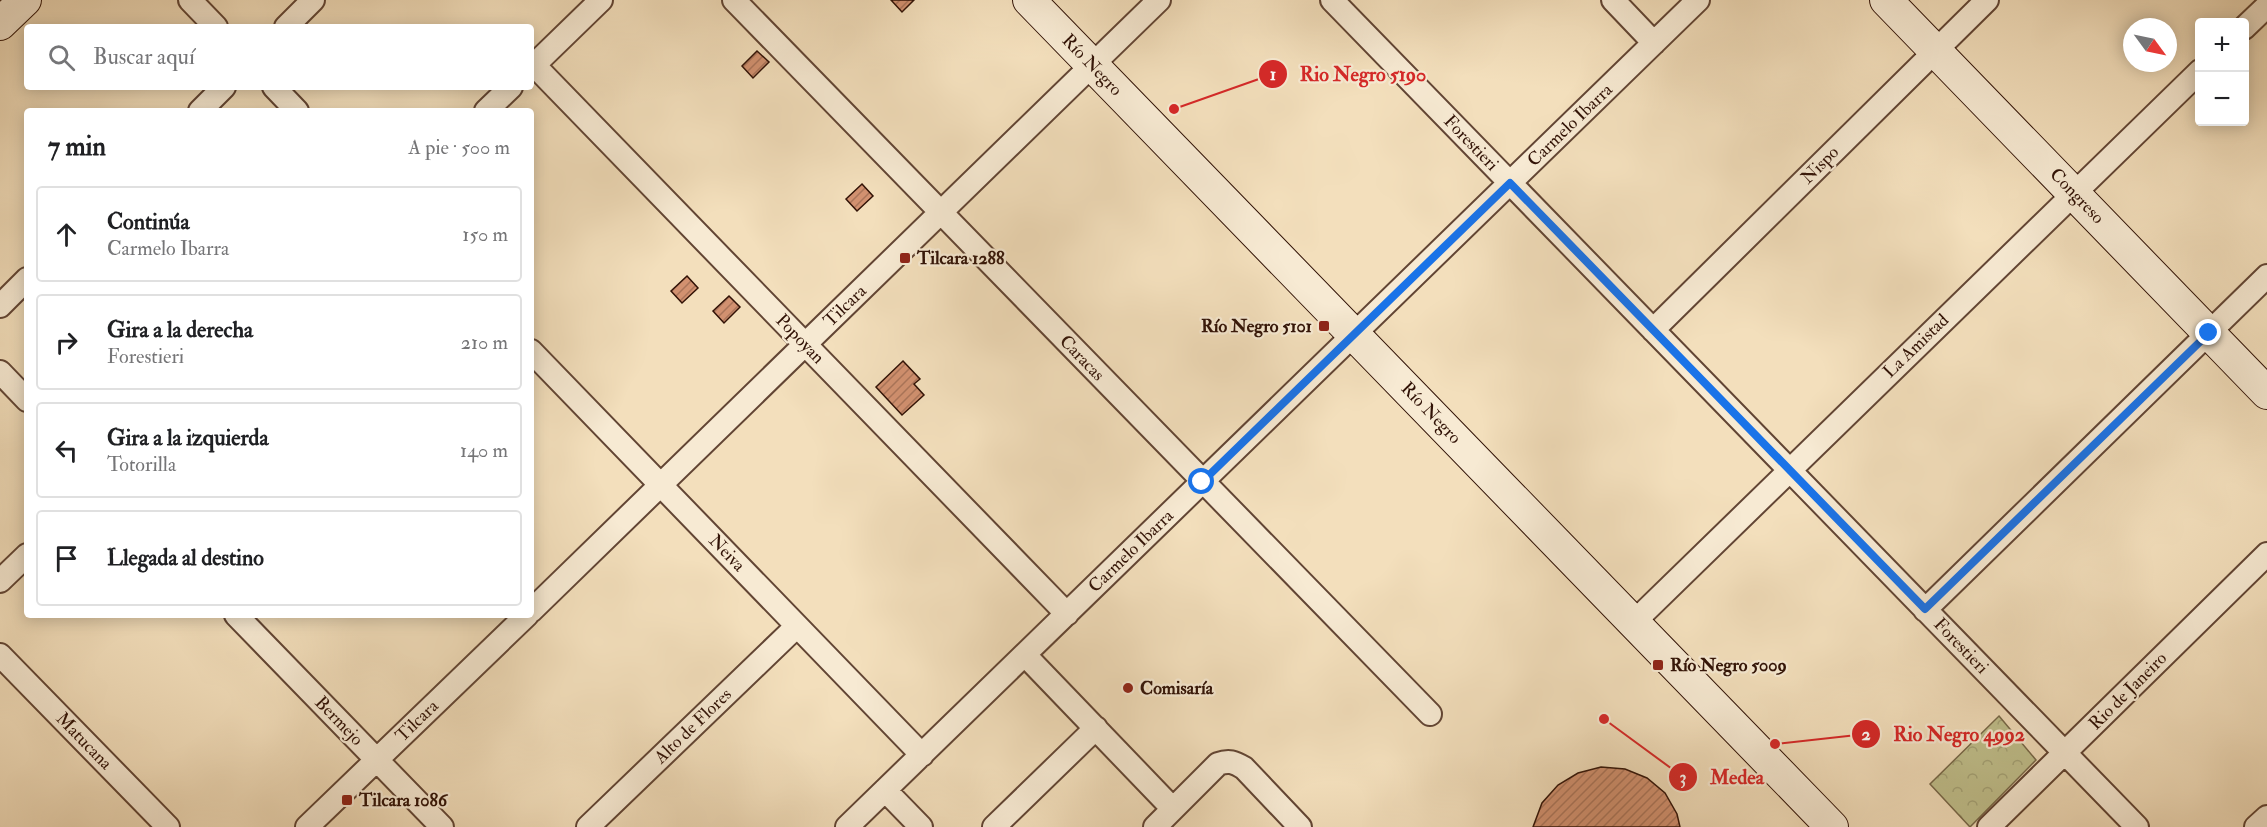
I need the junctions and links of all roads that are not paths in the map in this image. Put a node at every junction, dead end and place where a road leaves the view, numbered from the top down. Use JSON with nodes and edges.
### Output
{"nodes":[{"id":1,"x":25,"y":0,"type":"edge"},
{"id":2,"x":190,"y":0,"type":"edge"},
{"id":3,"x":313,"y":0,"type":"edge"},
{"id":4,"x":601,"y":0,"type":"edge"},
{"id":5,"x":734,"y":0,"type":"edge"},
{"id":6,"x":1029,"y":0,"type":"edge"},
{"id":7,"x":1159,"y":0,"type":"edge"},
{"id":8,"x":1332,"y":0,"type":"edge"},
{"id":9,"x":1613,"y":0,"type":"edge"},
{"id":10,"x":1698,"y":0,"type":"edge"},
{"id":11,"x":1886,"y":0,"type":"edge"},
{"id":12,"x":1987,"y":0,"type":"edge"},
{"id":13,"x":2267,"y":6,"type":"edge"},
{"id":14,"x":2249,"y":23,"type":"edge"},
{"id":15,"x":0,"y":24,"type":"edge"},
{"id":16,"x":213,"y":24,"type":"edge"},
{"id":17,"x":289,"y":24,"type":"edge"},
{"id":18,"x":1654,"y":43,"type":"junction"},
{"id":19,"x":1935,"y":50,"type":"junction"},
{"id":20,"x":534,"y":64,"type":"edge"},
{"id":21,"x":1093,"y":66,"type":"junction"},
{"id":22,"x":534,"y":68,"type":"edge"},
{"id":23,"x":2198,"y":72,"type":"edge"},
{"id":24,"x":221,"y":90,"type":"edge"},
{"id":25,"x":277,"y":90,"type":"edge"},
{"id":26,"x":508,"y":90,"type":"edge"},
{"id":27,"x":203,"y":108,"type":"edge"},
{"id":28,"x":294,"y":108,"type":"edge"},
{"id":29,"x":489,"y":108,"type":"edge"},
{"id":30,"x":1510,"y":183,"type":"junction"},
{"id":31,"x":2074,"y":192,"type":"junction"},
{"id":32,"x":941,"y":213,"type":"junction"},
{"id":33,"x":2267,"y":276,"type":"edge"},
{"id":34,"x":24,"y":282,"type":"edge"},
{"id":35,"x":0,"y":306,"type":"edge"},
{"id":36,"x":1653,"y":330,"type":"junction"},
{"id":37,"x":2209,"y":333,"type":"junction"},
{"id":38,"x":1354,"y":335,"type":"junction"},
{"id":39,"x":806,"y":345,"type":"junction"},
{"id":40,"x":534,"y":354,"type":"edge"},
{"id":41,"x":0,"y":372,"type":"edge"},
{"id":42,"x":2267,"y":393,"type":"edge"},
{"id":43,"x":24,"y":397,"type":"edge"},
{"id":44,"x":1790,"y":470,"type":"junction"},
{"id":45,"x":1202,"y":482,"type":"junction"},
{"id":46,"x":662,"y":486,"type":"junction"},
{"id":47,"x":2267,"y":554,"type":"edge"},
{"id":48,"x":24,"y":558,"type":"edge"},
{"id":49,"x":0,"y":581,"type":"edge"},
{"id":50,"x":534,"y":608,"type":"edge"},
{"id":51,"x":1925,"y":609,"type":"junction"},
{"id":52,"x":1067,"y":614,"type":"junction"},
{"id":53,"x":240,"y":618,"type":"edge"},
{"id":54,"x":524,"y":618,"type":"edge"},
{"id":55,"x":1634,"y":622,"type":"junction"},
{"id":56,"x":797,"y":626,"type":"junction"},
{"id":57,"x":1025,"y":654,"type":"junction"},
{"id":58,"x":0,"y":655,"type":"edge"},
{"id":59,"x":1430,"y":714,"type":"dead end"},
{"id":60,"x":1096,"y":728,"type":"junction"},
{"id":61,"x":2065,"y":753,"type":"junction"},
{"id":62,"x":922,"y":755,"type":"junction"},
{"id":63,"x":376,"y":760,"type":"junction"},
{"id":64,"x":885,"y":790,"type":"junction"},
{"id":65,"x":1173,"y":809,"type":"junction"},
{"id":66,"x":2267,"y":817,"type":"edge"},
{"id":67,"x":168,"y":827,"type":"edge"},
{"id":68,"x":307,"y":827,"type":"edge"},
{"id":69,"x":442,"y":827,"type":"edge"},
{"id":70,"x":588,"y":827,"type":"edge"},
{"id":71,"x":847,"y":827,"type":"edge"},
{"id":72,"x":921,"y":827,"type":"edge"},
{"id":73,"x":994,"y":827,"type":"edge"},
{"id":74,"x":1155,"y":827,"type":"edge"},
{"id":75,"x":1300,"y":827,"type":"edge"},
{"id":76,"x":1832,"y":827,"type":"edge"},
{"id":77,"x":1989,"y":827,"type":"edge"},
{"id":78,"x":2137,"y":827,"type":"edge"},
{"id":79,"x":2256,"y":827,"type":"edge"}],
"edges":[{"from":1,"to":15,"type":"main road"},
{"from":2,"to":16,"type":"street"},
{"from":3,"to":17,"type":"street"},
{"from":4,"to":20,"type":"street"},
{"from":5,"to":32,"type":"street","name":"Caracas"},
{"from":6,"to":21,"type":"main road","name":"Río Negro"},
{"from":7,"to":21,"type":"street","name":"Tilcara"},
{"from":8,"to":30,"type":"street","name":"Forestieri"},
{"from":9,"to":18,"type":"street"},
{"from":10,"to":18,"type":"street","name":"Carmelo Ibarra"},
{"from":11,"to":19,"type":"main road","name":"Congreso"},
{"from":12,"to":19,"type":"street","name":"Nispo"},
{"from":13,"to":14,"type":"street"},
{"from":18,"to":30,"type":"street","name":"Carmelo Ibarra"},
{"from":19,"to":31,"type":"main road","name":"Congreso"},
{"from":19,"to":36,"type":"street","name":"Nispo"},
{"from":21,"to":32,"type":"street","name":"Tilcara"},
{"from":21,"to":38,"type":"main road","name":"Río Negro"},
{"from":22,"to":39,"type":"street","name":"Popoyan"},
{"from":23,"to":31,"type":"street","name":"La Amistad"},
{"from":24,"to":27,"type":"street"},
{"from":25,"to":28,"type":"street"},
{"from":26,"to":29,"type":"street"},
{"from":30,"to":36,"type":"street","name":"Forestieri"},
{"from":30,"to":38,"type":"street","name":"Carmelo Ibarra"},
{"from":31,"to":37,"type":"main road","name":"Congreso"},
{"from":31,"to":44,"type":"street","name":"La Amistad"},
{"from":32,"to":39,"type":"street","name":"Tilcara"},
{"from":32,"to":45,"type":"street","name":"Caracas"},
{"from":33,"to":37,"type":"street"},
{"from":34,"to":35,"type":"street"},
{"from":36,"to":44,"type":"street","name":"Forestieri"},
{"from":37,"to":42,"type":"main road","name":"Congreso"},
{"from":37,"to":51,"type":"street"},
{"from":38,"to":45,"type":"street","name":"Carmelo Ibarra"},
{"from":38,"to":55,"type":"main road","name":"Río Negro"},
{"from":39,"to":46,"type":"street","name":"Tilcara"},
{"from":39,"to":52,"type":"street","name":"Popoyan"},
{"from":40,"to":46,"type":"street","name":"Neiva"},
{"from":41,"to":43,"type":"street"},
{"from":44,"to":51,"type":"street","name":"Forestieri"},
{"from":44,"to":55,"type":"street","name":"La Amistad"},
{"from":45,"to":52,"type":"street","name":"Carmelo Ibarra"},
{"from":45,"to":59,"type":"street","name":"Caracas"},
{"from":46,"to":50,"type":"street","name":"Tilcara"},
{"from":46,"to":56,"type":"street","name":"Neiva"},
{"from":47,"to":61,"type":"street","name":"Rio de Janeiro"},
{"from":48,"to":49,"type":"street"},
{"from":51,"to":61,"type":"street","name":"Forestieri"},
{"from":52,"to":57,"type":"street","name":"Carmelo Ibarra"},
{"from":53,"to":63,"type":"street","name":"Bermejo"},
{"from":54,"to":63,"type":"street","name":"Tilcara"},
{"from":55,"to":76,"type":"main road","name":"Río Negro"},
{"from":56,"to":62,"type":"street","name":"Neiva"},
{"from":56,"to":70,"type":"street","name":"Alto de Flores"},
{"from":57,"to":60,"type":"street"},
{"from":57,"to":62,"type":"street","name":"Carmelo Ibarra"},
{"from":58,"to":67,"type":"street","name":"Matucana"},
{"from":60,"to":65,"type":"street"},
{"from":60,"to":73,"type":"street"},
{"from":61,"to":77,"type":"street","name":"Rio de Janeiro"},
{"from":61,"to":78,"type":"street","name":"Forestieri"},
{"from":62,"to":64,"type":"street","name":"Carmelo Ibarra"},
{"from":63,"to":68,"type":"street","name":"Tilcara"},
{"from":63,"to":69,"type":"street","name":"Bermejo"},
{"from":64,"to":71,"type":"street","name":"Carmelo Ibarra"},
{"from":64,"to":72,"type":"street"},
{"from":65,"to":74,"type":"street"},
{"from":65,"to":75,"type":"street"},
{"from":66,"to":79,"type":"street"}]}
